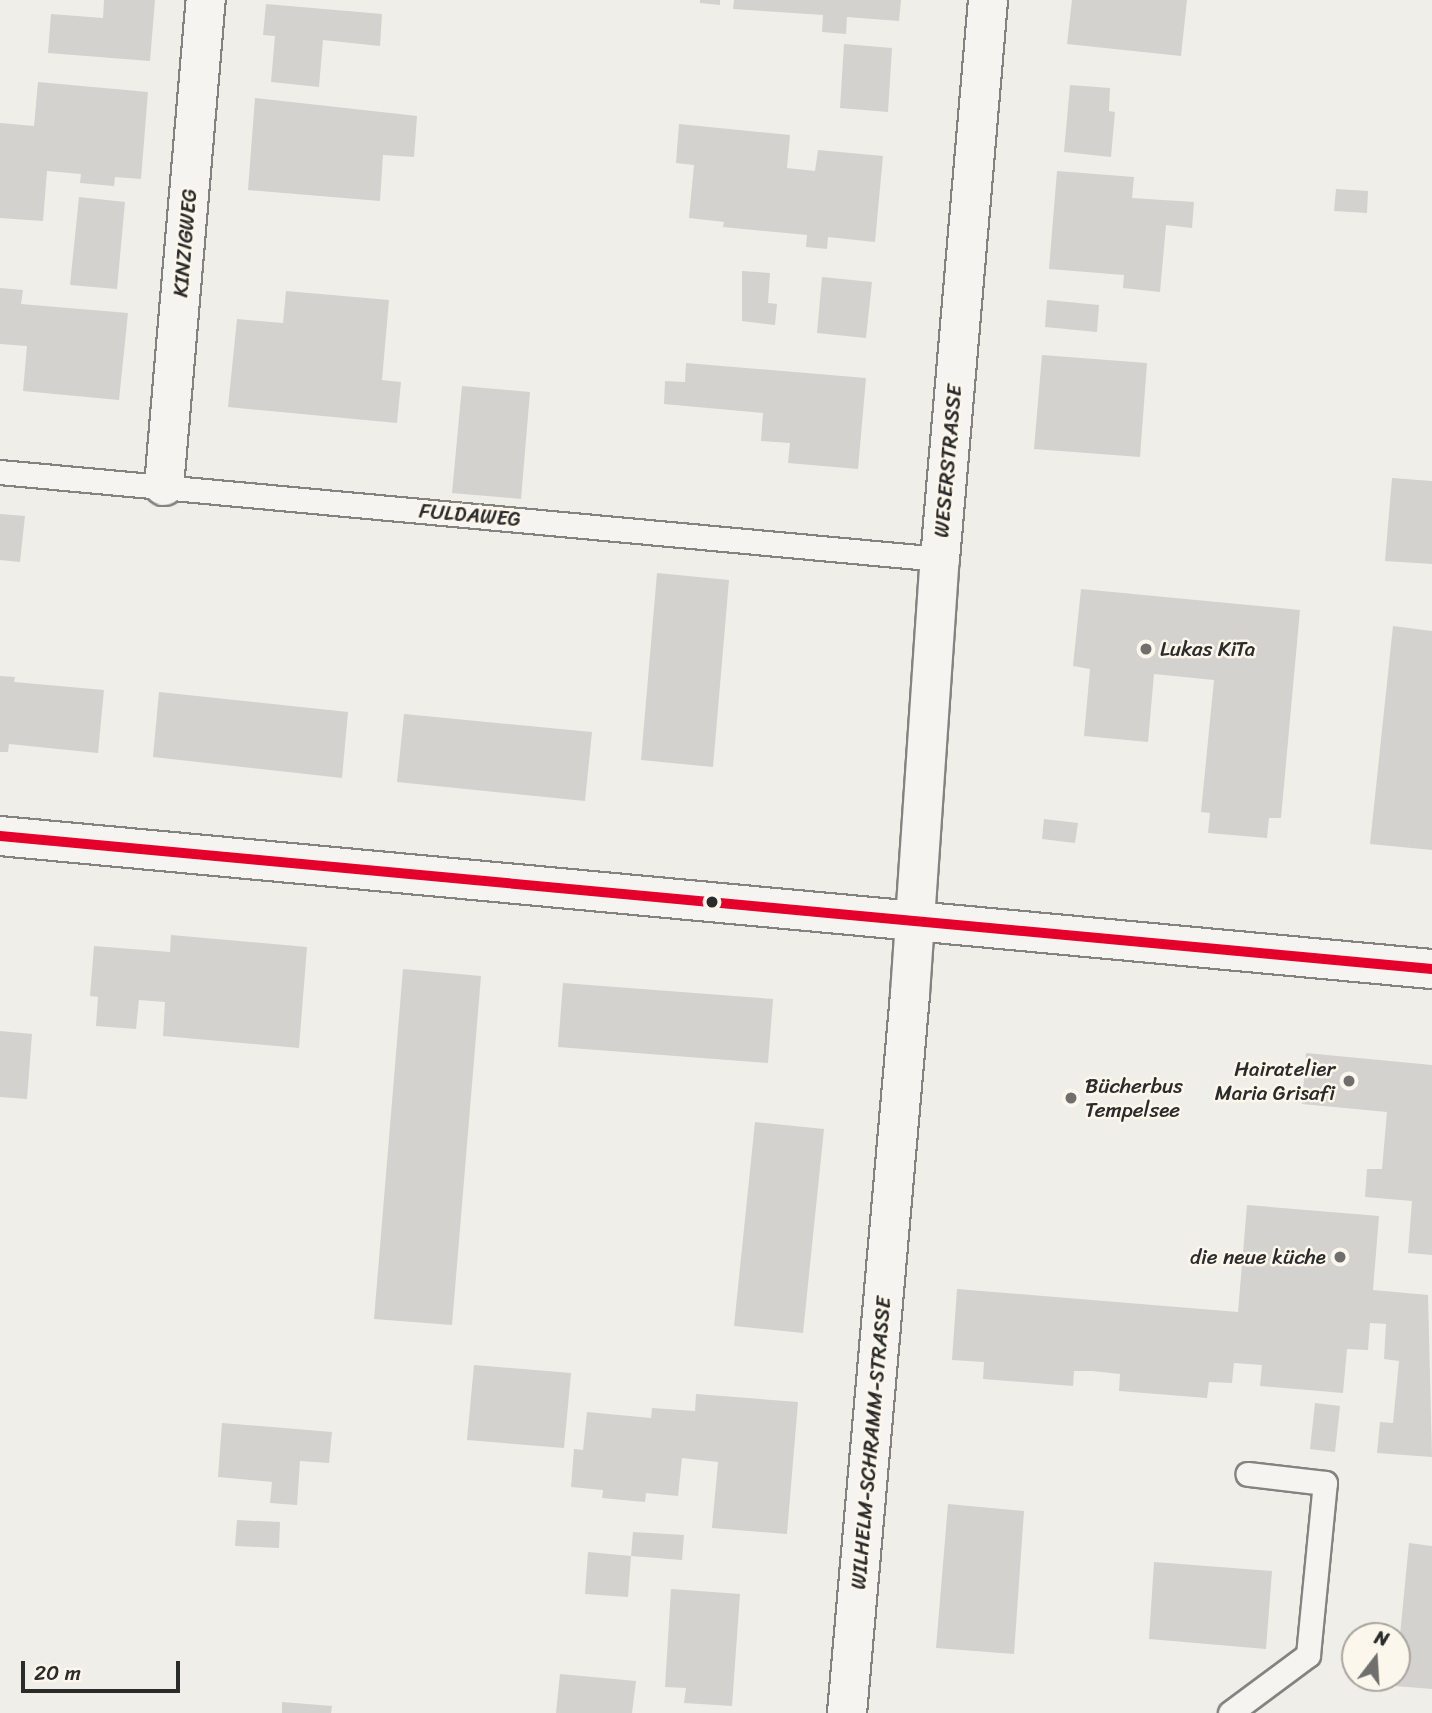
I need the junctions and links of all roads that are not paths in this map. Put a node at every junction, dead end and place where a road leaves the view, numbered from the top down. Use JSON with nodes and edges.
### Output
{"nodes":[{"id":1,"x":206,"y":0,"type":"edge"},
{"id":2,"x":988,"y":0,"type":"edge"},
{"id":3,"x":0,"y":472,"type":"edge"},
{"id":4,"x":164,"y":486,"type":"junction"},
{"id":5,"x":940,"y":559,"type":"junction"},
{"id":6,"x":0,"y":836,"type":"edge"},
{"id":7,"x":912,"y":922,"type":"junction"},
{"id":8,"x":1432,"y":970,"type":"edge"},
{"id":9,"x":1248,"y":1474,"type":"dead end"},
{"id":10,"x":847,"y":1713,"type":"edge"},
{"id":11,"x":1230,"y":1713,"type":"edge"}],
"edges":[{"from":1,"to":4,"type":"street","name":"KINZIGWEG"},
{"from":2,"to":5,"type":"street","name":"WESERSTRASSE"},
{"from":3,"to":4,"type":"lane","name":"FULDAWEG"},
{"from":4,"to":5,"type":"lane","name":"FULDAWEG"},
{"from":5,"to":7,"type":"street","name":"WESERSTRASSE"},
{"from":6,"to":7,"type":"street"},
{"from":7,"to":8,"type":"street"},
{"from":7,"to":10,"type":"street","name":"WILHELM-SCHRAMM-STRASSE"},
{"from":9,"to":11,"type":"lane"}]}
